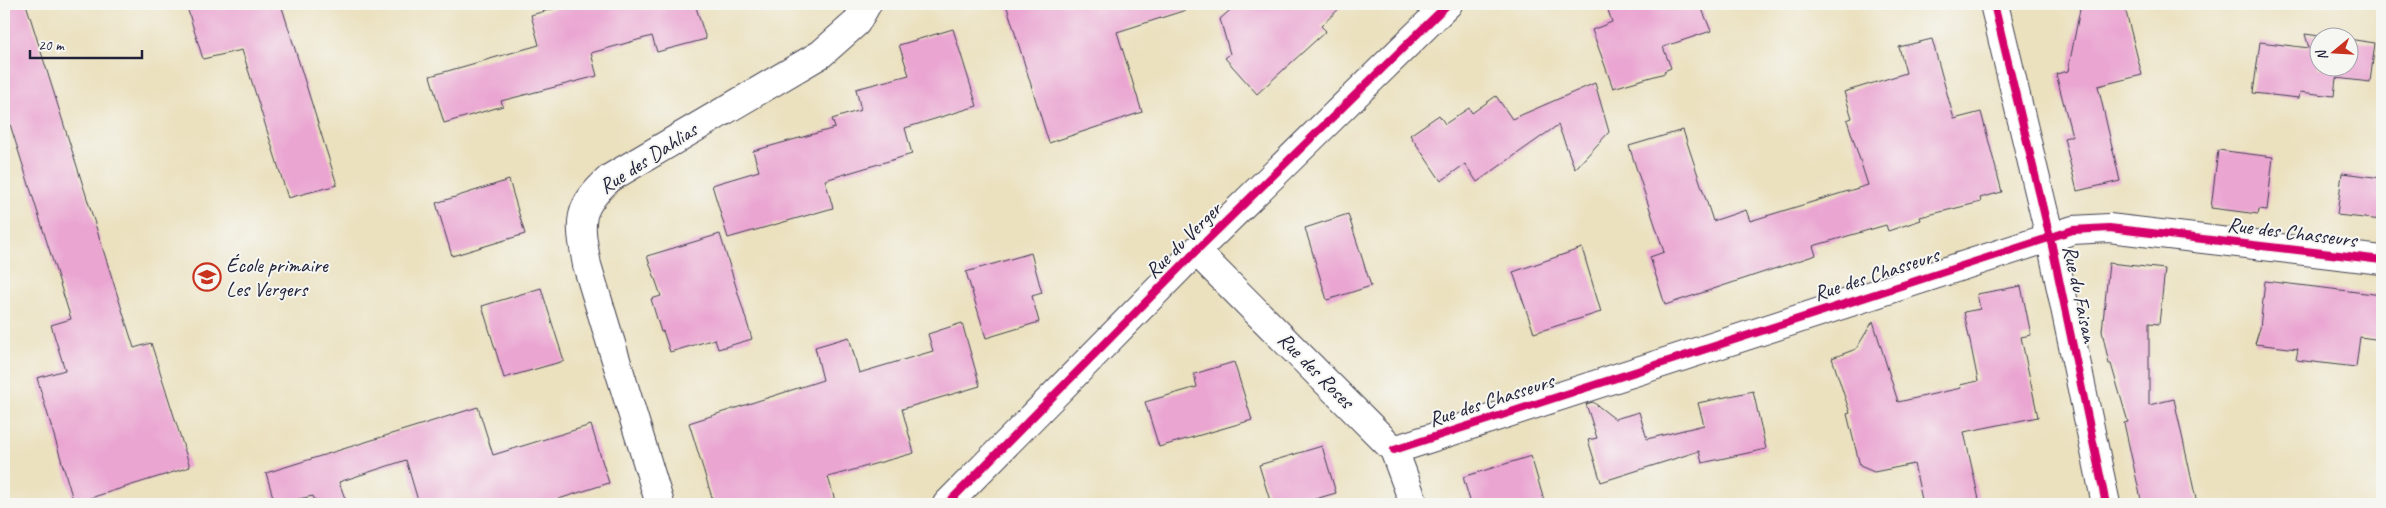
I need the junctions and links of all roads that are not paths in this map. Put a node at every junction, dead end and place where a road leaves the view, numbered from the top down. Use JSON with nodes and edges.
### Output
{"nodes":[{"id":1,"x":867,"y":4,"type":"edge"},
{"id":2,"x":1448,"y":4,"type":"edge"},
{"id":3,"x":1994,"y":4,"type":"edge"},
{"id":4,"x":2050,"y":236,"type":"junction"},
{"id":5,"x":1196,"y":250,"type":"junction"},
{"id":6,"x":2382,"y":260,"type":"edge"},
{"id":7,"x":1394,"y":450,"type":"junction"},
{"id":8,"x":660,"y":504,"type":"edge"},
{"id":9,"x":947,"y":504,"type":"edge"},
{"id":10,"x":1414,"y":504,"type":"edge"},
{"id":11,"x":2106,"y":504,"type":"edge"}],
"edges":[{"from":1,"to":8,"type":"street","name":"Rue des Dahlias"},
{"from":2,"to":5,"type":"street","name":"Rue du Verger"},
{"from":3,"to":4,"type":"street","name":"Rue du Faisan"},
{"from":4,"to":6,"type":"street","name":"Rue des Chasseurs"},
{"from":4,"to":7,"type":"street","name":"Rue des Chasseurs"},
{"from":4,"to":11,"type":"street","name":"Rue du Faisan"},
{"from":5,"to":7,"type":"street","name":"Rue des Roses"},
{"from":5,"to":9,"type":"street","name":"Rue du Verger"},
{"from":7,"to":10,"type":"street","name":"Rue des Roses"}]}
